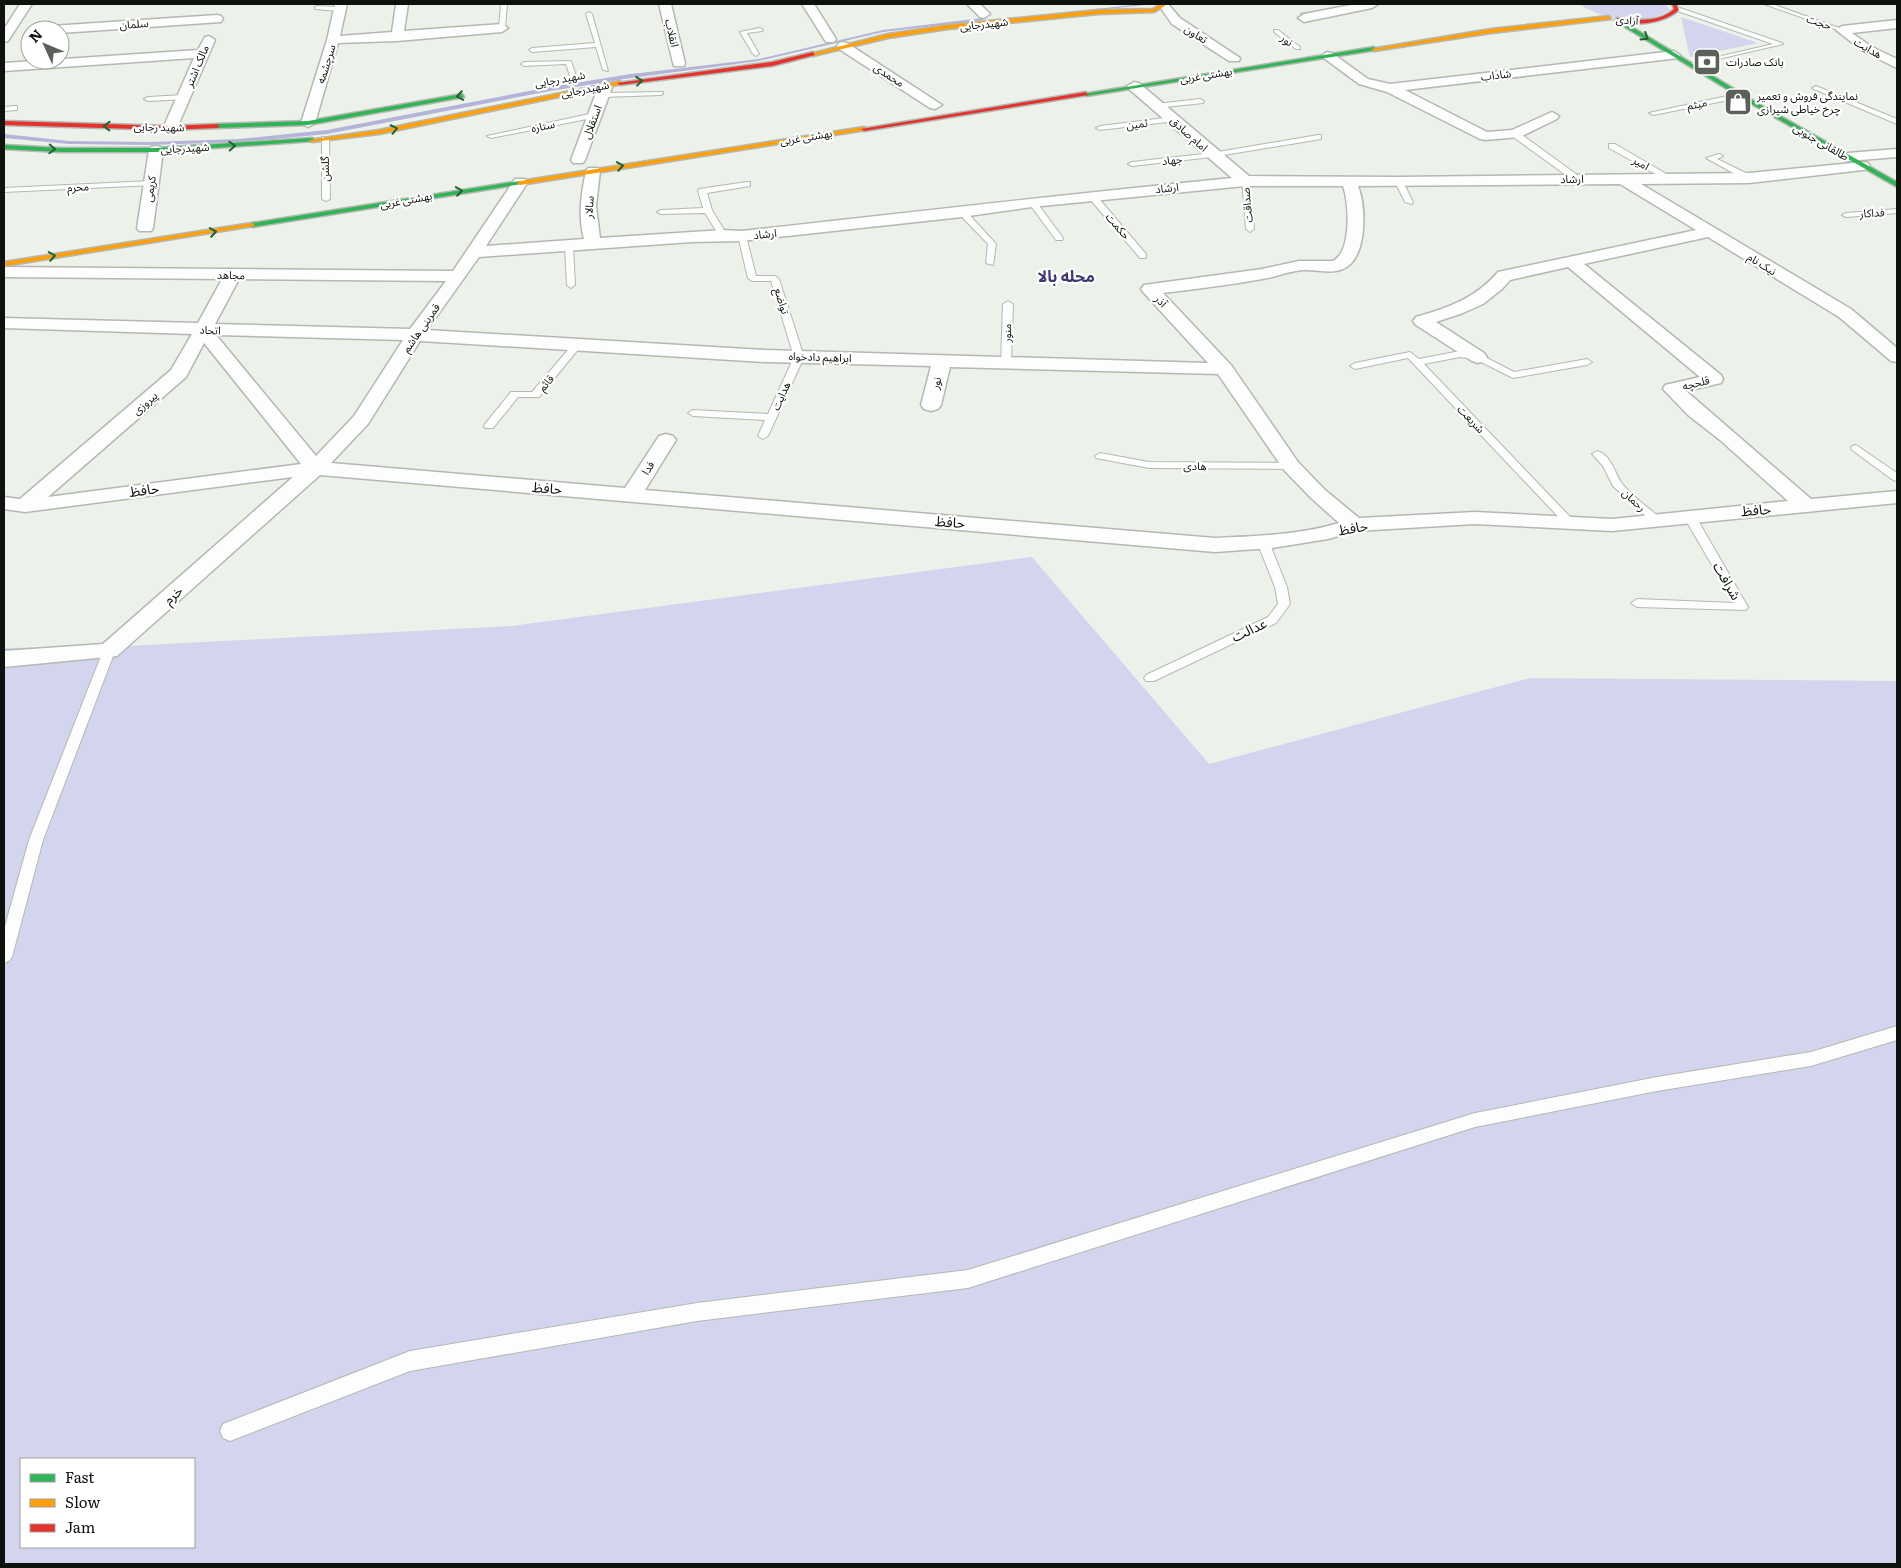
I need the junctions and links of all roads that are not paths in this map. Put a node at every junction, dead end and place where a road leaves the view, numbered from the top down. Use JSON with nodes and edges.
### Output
{"nodes":[{"id":1,"x":26,"y":4,"type":"edge"},
{"id":2,"x":224,"y":4,"type":"edge"},
{"id":3,"x":402,"y":4,"type":"edge"},
{"id":4,"x":504,"y":4,"type":"edge"},
{"id":5,"x":666,"y":4,"type":"edge"},
{"id":6,"x":808,"y":4,"type":"edge"},
{"id":7,"x":973,"y":4,"type":"edge"},
{"id":8,"x":1114,"y":4,"type":"edge"},
{"id":9,"x":1161,"y":4,"type":"edge"},
{"id":10,"x":1372,"y":4,"type":"edge"},
{"id":11,"x":1694,"y":4,"type":"edge"},
{"id":12,"x":1767,"y":4,"type":"edge"},
{"id":13,"x":340,"y":6,"type":"edge"},
{"id":14,"x":1675,"y":7,"type":"edge"},
{"id":15,"x":317,"y":8,"type":"dead end"},
{"id":16,"x":1577,"y":9,"type":"dead end"},
{"id":17,"x":589,"y":14,"type":"dead end"},
{"id":18,"x":984,"y":14,"type":"junction"},
{"id":19,"x":1509,"y":17,"type":"dead end"},
{"id":20,"x":1304,"y":18,"type":"dead end"},
{"id":21,"x":217,"y":19,"type":"junction"},
{"id":22,"x":1613,"y":19,"type":"junction"},
{"id":23,"x":1897,"y":24,"type":"edge"},
{"id":24,"x":1668,"y":27,"type":"junction"},
{"id":25,"x":502,"y":28,"type":"joint"},
{"id":26,"x":70,"y":29,"type":"edge"},
{"id":27,"x":760,"y":30,"type":"dead end"},
{"id":28,"x":1842,"y":30,"type":"junction"},
{"id":29,"x":1276,"y":31,"type":"dead end"},
{"id":30,"x":20,"y":32,"type":"edge"},
{"id":31,"x":1404,"y":33,"type":"dead end"},
{"id":32,"x":5,"y":35,"type":"edge"},
{"id":33,"x":396,"y":37,"type":"junction"},
{"id":34,"x":830,"y":38,"type":"junction"},
{"id":35,"x":334,"y":40,"type":"junction"},
{"id":36,"x":811,"y":42,"type":"dead end"},
{"id":37,"x":598,"y":45,"type":"junction"},
{"id":38,"x":843,"y":46,"type":"junction"},
{"id":39,"x":1302,"y":48,"type":"joint"},
{"id":40,"x":532,"y":50,"type":"dead end"},
{"id":41,"x":1280,"y":51,"type":"dead end"},
{"id":42,"x":202,"y":54,"type":"junction"},
{"id":43,"x":756,"y":54,"type":"dead end"},
{"id":44,"x":1674,"y":55,"type":"junction"},
{"id":45,"x":1327,"y":56,"type":"junction"},
{"id":46,"x":1238,"y":57,"type":"joint"},
{"id":47,"x":1214,"y":61,"type":"dead end"},
{"id":48,"x":679,"y":63,"type":"dead end"},
{"id":49,"x":524,"y":64,"type":"dead end"},
{"id":50,"x":1897,"y":64,"type":"edge"},
{"id":51,"x":1690,"y":65,"type":"junction"},
{"id":52,"x":4,"y":67,"type":"edge"},
{"id":53,"x":572,"y":76,"type":"dead end"},
{"id":54,"x":605,"y":78,"type":"junction"},
{"id":55,"x":1134,"y":86,"type":"junction"},
{"id":56,"x":1390,"y":88,"type":"junction"},
{"id":57,"x":1816,"y":88,"type":"dead end"},
{"id":58,"x":661,"y":93,"type":"dead end"},
{"id":59,"x":475,"y":94,"type":"dead end"},
{"id":60,"x":1741,"y":95,"type":"junction"},
{"id":61,"x":184,"y":97,"type":"junction"},
{"id":62,"x":148,"y":100,"type":"dead end"},
{"id":63,"x":1200,"y":101,"type":"dead end"},
{"id":64,"x":939,"y":104,"type":"joint"},
{"id":65,"x":1156,"y":106,"type":"junction"},
{"id":66,"x":14,"y":108,"type":"dead end"},
{"id":67,"x":915,"y":108,"type":"dead end"},
{"id":68,"x":4,"y":109,"type":"edge"},
{"id":69,"x":1653,"y":113,"type":"dead end"},
{"id":70,"x":594,"y":116,"type":"junction"},
{"id":71,"x":1552,"y":116,"type":"dead end"},
{"id":72,"x":1173,"y":120,"type":"junction"},
{"id":73,"x":1897,"y":122,"type":"edge"},
{"id":74,"x":4,"y":123,"type":"edge"},
{"id":75,"x":308,"y":123,"type":"junction"},
{"id":76,"x":170,"y":128,"type":"junction"},
{"id":77,"x":1100,"y":128,"type":"dead end"},
{"id":78,"x":778,"y":129,"type":"dead end"},
{"id":79,"x":1515,"y":134,"type":"junction"},
{"id":80,"x":491,"y":136,"type":"dead end"},
{"id":81,"x":1318,"y":137,"type":"dead end"},
{"id":82,"x":325,"y":139,"type":"junction"},
{"id":83,"x":788,"y":140,"type":"junction"},
{"id":84,"x":4,"y":146,"type":"edge"},
{"id":85,"x":1612,"y":146,"type":"dead end"},
{"id":86,"x":156,"y":150,"type":"junction"},
{"id":87,"x":1897,"y":153,"type":"edge"},
{"id":88,"x":1212,"y":155,"type":"junction"},
{"id":89,"x":1719,"y":156,"type":"dead end"},
{"id":90,"x":1848,"y":157,"type":"junction"},
{"id":91,"x":581,"y":163,"type":"junction"},
{"id":92,"x":1132,"y":164,"type":"dead end"},
{"id":93,"x":1863,"y":166,"type":"junction"},
{"id":94,"x":1749,"y":178,"type":"junction"},
{"id":95,"x":1577,"y":179,"type":"junction"},
{"id":96,"x":1622,"y":179,"type":"junction"},
{"id":97,"x":1671,"y":179,"type":"junction"},
{"id":98,"x":1245,"y":181,"type":"junction"},
{"id":99,"x":151,"y":182,"type":"junction"},
{"id":100,"x":520,"y":182,"type":"junction"},
{"id":101,"x":1349,"y":182,"type":"junction"},
{"id":102,"x":1399,"y":182,"type":"junction"},
{"id":103,"x":747,"y":184,"type":"dead end"},
{"id":104,"x":1897,"y":185,"type":"edge"},
{"id":105,"x":4,"y":190,"type":"edge"},
{"id":106,"x":1092,"y":196,"type":"junction"},
{"id":107,"x":326,"y":199,"type":"dead end"},
{"id":108,"x":1032,"y":202,"type":"junction"},
{"id":109,"x":1409,"y":202,"type":"dead end"},
{"id":110,"x":708,"y":210,"type":"junction"},
{"id":111,"x":1897,"y":211,"type":"edge"},
{"id":112,"x":661,"y":212,"type":"dead end"},
{"id":113,"x":962,"y":212,"type":"junction"},
{"id":114,"x":1846,"y":215,"type":"dead end"},
{"id":115,"x":145,"y":228,"type":"dead end"},
{"id":116,"x":1250,"y":229,"type":"dead end"},
{"id":117,"x":1710,"y":232,"type":"junction"},
{"id":118,"x":723,"y":234,"type":"junction"},
{"id":119,"x":742,"y":236,"type":"junction"},
{"id":120,"x":1059,"y":238,"type":"dead end"},
{"id":121,"x":593,"y":242,"type":"junction"},
{"id":122,"x":569,"y":246,"type":"junction"},
{"id":123,"x":474,"y":252,"type":"junction"},
{"id":124,"x":1144,"y":256,"type":"dead end"},
{"id":125,"x":1572,"y":262,"type":"junction"},
{"id":126,"x":990,"y":263,"type":"dead end"},
{"id":127,"x":4,"y":264,"type":"edge"},
{"id":128,"x":4,"y":272,"type":"edge"},
{"id":129,"x":233,"y":275,"type":"junction"},
{"id":130,"x":458,"y":276,"type":"junction"},
{"id":131,"x":571,"y":285,"type":"dead end"},
{"id":132,"x":1008,"y":304,"type":"dead end"},
{"id":133,"x":4,"y":323,"type":"edge"},
{"id":134,"x":203,"y":330,"type":"junction"},
{"id":135,"x":415,"y":335,"type":"junction"},
{"id":136,"x":576,"y":346,"type":"junction"},
{"id":137,"x":799,"y":356,"type":"junction"},
{"id":138,"x":1478,"y":357,"type":"junction"},
{"id":139,"x":1897,"y":357,"type":"edge"},
{"id":140,"x":942,"y":361,"type":"junction"},
{"id":141,"x":1416,"y":362,"type":"junction"},
{"id":142,"x":1587,"y":362,"type":"dead end"},
{"id":143,"x":1006,"y":363,"type":"junction"},
{"id":144,"x":1355,"y":366,"type":"dead end"},
{"id":145,"x":1224,"y":369,"type":"junction"},
{"id":146,"x":931,"y":405,"type":"dead end"},
{"id":147,"x":693,"y":413,"type":"dead end"},
{"id":148,"x":772,"y":416,"type":"junction"},
{"id":149,"x":490,"y":426,"type":"dead end"},
{"id":150,"x":763,"y":436,"type":"dead end"},
{"id":151,"x":666,"y":440,"type":"dead end"},
{"id":152,"x":1856,"y":448,"type":"dead end"},
{"id":153,"x":1597,"y":454,"type":"dead end"},
{"id":154,"x":1100,"y":456,"type":"dead end"},
{"id":155,"x":1291,"y":466,"type":"junction"},
{"id":156,"x":315,"y":468,"type":"junction"},
{"id":157,"x":1897,"y":478,"type":"edge"},
{"id":158,"x":631,"y":495,"type":"junction"},
{"id":159,"x":1897,"y":497,"type":"edge"},
{"id":160,"x":4,"y":503,"type":"edge"},
{"id":161,"x":25,"y":506,"type":"junction"},
{"id":162,"x":1806,"y":506,"type":"junction"},
{"id":163,"x":1690,"y":517,"type":"junction"},
{"id":164,"x":1656,"y":520,"type":"junction"},
{"id":165,"x":1570,"y":523,"type":"junction"},
{"id":166,"x":1354,"y":525,"type":"junction"},
{"id":167,"x":1263,"y":542,"type":"junction"},
{"id":168,"x":1637,"y":603,"type":"dead end"},
{"id":169,"x":110,"y":651,"type":"junction"},
{"id":170,"x":4,"y":659,"type":"edge"},
{"id":171,"x":1150,"y":678,"type":"dead end"},
{"id":172,"x":4,"y":957,"type":"edge"},
{"id":173,"x":1897,"y":1033,"type":"edge"},
{"id":174,"x":230,"y":1431,"type":"dead end"}],
"edges":[{"from":1,"to":32,"type":"street"},
{"from":2,"to":21,"type":"street","name":"مالک اشتر"},
{"from":3,"to":33,"type":"street"},
{"from":4,"to":25,"type":"lane"},
{"from":5,"to":48,"type":"street","name":"انقلاب"},
{"from":6,"to":34,"type":"street"},
{"from":7,"to":18,"type":"street"},
{"from":8,"to":18,"type":"street"},
{"from":9,"to":38,"type":"street","name":"شهیدرجایی"},
{"from":9,"to":46,"type":"street","name":"تعاون"},
{"from":10,"to":20,"type":"street"},
{"from":11,"to":14,"type":"street"},
{"from":12,"to":28,"type":"lane","name":"حجت"},
{"from":13,"to":15,"type":"lane"},
{"from":13,"to":35,"type":"street","name":"سرچشمه"},
{"from":14,"to":24,"type":"street"},
{"from":14,"to":51,"type":"lane"},
{"from":16,"to":22,"type":"street","name":"آزادی"},
{"from":17,"to":37,"type":"lane"},
{"from":18,"to":34,"type":"street"},
{"from":19,"to":31,"type":"street"},
{"from":21,"to":26,"type":"street","name":"سلمان"},
{"from":21,"to":42,"type":"street","name":"مالک اشتر"},
{"from":22,"to":24,"type":"street","name":"آزادی"},
{"from":22,"to":44,"type":"street","name":"طالقانی جنوبی","one_way":true},
{"from":22,"to":45,"type":"street","name":"بهشتی غربی"},
{"from":23,"to":28,"type":"street"},
{"from":24,"to":44,"type":"street"},
{"from":25,"to":33,"type":"street"},
{"from":27,"to":43,"type":"lane"},
{"from":28,"to":50,"type":"street","name":"هدایت"},
{"from":29,"to":39,"type":"lane","name":"نور"},
{"from":30,"to":32,"type":"street"},
{"from":33,"to":35,"type":"street"},
{"from":34,"to":36,"type":"street"},
{"from":34,"to":38,"type":"street"},
{"from":35,"to":75,"type":"street","name":"سرچشمه"},
{"from":37,"to":40,"type":"lane"},
{"from":37,"to":54,"type":"lane"},
{"from":54,"to":38,"type":"street","name":"شهیدرجایی","one_way":true},
{"from":38,"to":64,"type":"street","name":"محمدی"},
{"from":39,"to":41,"type":"street"},
{"from":42,"to":52,"type":"street"},
{"from":42,"to":61,"type":"street","name":"مالک اشتر"},
{"from":44,"to":51,"type":"street","name":"طالقانی جنوبی"},
{"from":44,"to":56,"type":"street","name":"شاداب"},
{"from":45,"to":55,"type":"street","name":"بهشتی غربی"},
{"from":45,"to":56,"type":"street","name":"شاداب"},
{"from":46,"to":47,"type":"street","name":"بهشتی غربی"},
{"from":49,"to":53,"type":"lane"},
{"from":51,"to":60,"type":"street","name":"طالقانی جنوبی"},
{"from":54,"to":58,"type":"lane"},
{"from":54,"to":70,"type":"street","name":"استقلال"},
{"from":82,"to":54,"type":"street","name":"شهیدرجایی","one_way":true},
{"from":55,"to":65,"type":"street","name":"امام صادق"},
{"from":55,"to":83,"type":"street","name":"بهشتی غربی"},
{"from":56,"to":79,"type":"street"},
{"from":57,"to":73,"type":"lane"},
{"from":59,"to":75,"type":"street","name":"شهید رجایی","one_way":true},
{"from":60,"to":69,"type":"lane","name":"میثم"},
{"from":60,"to":90,"type":"street","name":"طالقانی جنوبی"},
{"from":61,"to":62,"type":"lane"},
{"from":61,"to":76,"type":"street","name":"مالک اشتر"},
{"from":63,"to":65,"type":"lane"},
{"from":64,"to":67,"type":"street"},
{"from":65,"to":72,"type":"street","name":"امام صادق"},
{"from":66,"to":68,"type":"lane"},
{"from":70,"to":80,"type":"lane","name":"ستاره"},
{"from":70,"to":91,"type":"street","name":"استقلال"},
{"from":71,"to":79,"type":"street"},
{"from":72,"to":77,"type":"lane","name":"ثمین"},
{"from":72,"to":88,"type":"street","name":"امام صادق"},
{"from":76,"to":74,"type":"street","name":"شهید رجایی","one_way":true},
{"from":75,"to":76,"type":"street","name":"شهید رجایی"},
{"from":76,"to":86,"type":"street"},
{"from":78,"to":83,"type":"street"},
{"from":79,"to":95,"type":"lane"},
{"from":81,"to":88,"type":"lane","name":"جهاد"},
{"from":86,"to":82,"type":"street","name":"شهیدرجایی","one_way":true},
{"from":82,"to":107,"type":"lane","name":"گلشن"},
{"from":91,"to":83,"type":"street","name":"بهشتی غربی","one_way":true},
{"from":84,"to":86,"type":"street","name":"شهیدرجایی","one_way":true},
{"from":85,"to":97,"type":"lane","name":"امیر"},
{"from":86,"to":99,"type":"street","name":"کریمی"},
{"from":87,"to":90,"type":"street"},
{"from":88,"to":92,"type":"lane","name":"جهاد"},
{"from":88,"to":98,"type":"street","name":"امام صادق"},
{"from":89,"to":94,"type":"lane"},
{"from":90,"to":93,"type":"street","name":"طالقانی جنوبی"},
{"from":91,"to":100,"type":"street","name":"بهشتی غربی"},
{"from":91,"to":121,"type":"street","name":"سالار"},
{"from":93,"to":94,"type":"street","name":"ارشاد"},
{"from":93,"to":104,"type":"street","name":"طالقانی جنوبی"},
{"from":94,"to":97,"type":"street","name":"ارشاد"},
{"from":95,"to":96,"type":"street","name":"ارشاد"},
{"from":95,"to":102,"type":"street","name":"ارشاد"},
{"from":96,"to":97,"type":"street","name":"ارشاد"},
{"from":96,"to":117,"type":"street","name":"نیک نام"},
{"from":98,"to":101,"type":"street","name":"ارشاد"},
{"from":98,"to":106,"type":"street","name":"ارشاد"},
{"from":98,"to":116,"type":"lane","name":"صداقت"},
{"from":99,"to":105,"type":"lane","name":"محرم"},
{"from":99,"to":115,"type":"street","name":"کریمی"},
{"from":100,"to":123,"type":"street","name":"قمربنی هاشم"},
{"from":127,"to":100,"type":"street","name":"بهشتی غربی","one_way":true},
{"from":101,"to":102,"type":"street","name":"ارشاد"},
{"from":101,"to":145,"type":"street","name":"آذر"},
{"from":102,"to":109,"type":"lane"},
{"from":103,"to":110,"type":"lane"},
{"from":106,"to":108,"type":"street","name":"ارشاد"},
{"from":106,"to":124,"type":"lane","name":"حکمت"},
{"from":108,"to":113,"type":"street","name":"ارشاد"},
{"from":108,"to":120,"type":"lane"},
{"from":110,"to":112,"type":"lane"},
{"from":110,"to":118,"type":"lane"},
{"from":111,"to":114,"type":"lane","name":"فداکار"},
{"from":113,"to":119,"type":"street","name":"ارشاد"},
{"from":113,"to":126,"type":"lane"},
{"from":117,"to":125,"type":"street"},
{"from":117,"to":139,"type":"street","name":"نیک نام"},
{"from":118,"to":119,"type":"street","name":"ارشاد"},
{"from":118,"to":121,"type":"street","name":"ارشاد"},
{"from":119,"to":137,"type":"lane","name":"تواضع"},
{"from":121,"to":122,"type":"street","name":"ارشاد"},
{"from":122,"to":123,"type":"street","name":"ارشاد"},
{"from":122,"to":131,"type":"lane"},
{"from":123,"to":130,"type":"street","name":"قمربنی هاشم"},
{"from":125,"to":138,"type":"street"},
{"from":125,"to":162,"type":"street","name":"قلحچه"},
{"from":128,"to":129,"type":"street","name":"مجاهد"},
{"from":129,"to":130,"type":"street","name":"مجاهد"},
{"from":129,"to":134,"type":"street","name":"پیروزی"},
{"from":130,"to":135,"type":"street","name":"قمربنی هاشم"},
{"from":132,"to":143,"type":"lane","name":"منور"},
{"from":133,"to":134,"type":"street","name":"اتحاد"},
{"from":134,"to":135,"type":"street","name":"اتحاد"},
{"from":134,"to":156,"type":"street"},
{"from":134,"to":161,"type":"street","name":"پیروزی"},
{"from":135,"to":136,"type":"street","name":"ابراهیم دادخواه"},
{"from":135,"to":156,"type":"street","name":"قمربنی هاشم"},
{"from":136,"to":137,"type":"street","name":"ابراهیم دادخواه"},
{"from":136,"to":149,"type":"lane","name":"قائم"},
{"from":137,"to":140,"type":"street","name":"ابراهیم دادخواه"},
{"from":137,"to":148,"type":"lane","name":"هدایت"},
{"from":138,"to":141,"type":"lane"},
{"from":138,"to":142,"type":"lane"},
{"from":140,"to":143,"type":"street","name":"ابراهیم دادخواه"},
{"from":140,"to":146,"type":"street","name":"نور"},
{"from":141,"to":144,"type":"lane"},
{"from":141,"to":165,"type":"lane","name":"شریعت"},
{"from":143,"to":145,"type":"street","name":"ابراهیم دادخواه"},
{"from":145,"to":155,"type":"street","name":"آذر"},
{"from":147,"to":148,"type":"lane"},
{"from":148,"to":150,"type":"lane","name":"هدایت"},
{"from":151,"to":158,"type":"street","name":"فدا"},
{"from":152,"to":157,"type":"lane"},
{"from":153,"to":164,"type":"lane","name":"رحمان"},
{"from":154,"to":155,"type":"lane","name":"هادی"},
{"from":155,"to":166,"type":"street","name":"آذر"},
{"from":156,"to":158,"type":"street","name":"حافظ"},
{"from":156,"to":161,"type":"street","name":"حافظ"},
{"from":156,"to":169,"type":"street","name":"خرم"},
{"from":158,"to":167,"type":"street","name":"حافظ"},
{"from":159,"to":162,"type":"street","name":"حافظ"},
{"from":160,"to":161,"type":"street","name":"حافظ"},
{"from":162,"to":163,"type":"street","name":"حافظ"},
{"from":163,"to":164,"type":"street","name":"حافظ"},
{"from":163,"to":168,"type":"lane","name":"شرافت"},
{"from":164,"to":165,"type":"street","name":"حافظ"},
{"from":165,"to":166,"type":"street","name":"حافظ"},
{"from":166,"to":167,"type":"street","name":"حافظ"},
{"from":167,"to":171,"type":"lane","name":"عدالت"},
{"from":169,"to":170,"type":"street"},
{"from":169,"to":172,"type":"lane"},
{"from":173,"to":174,"type":"lane"}]}
